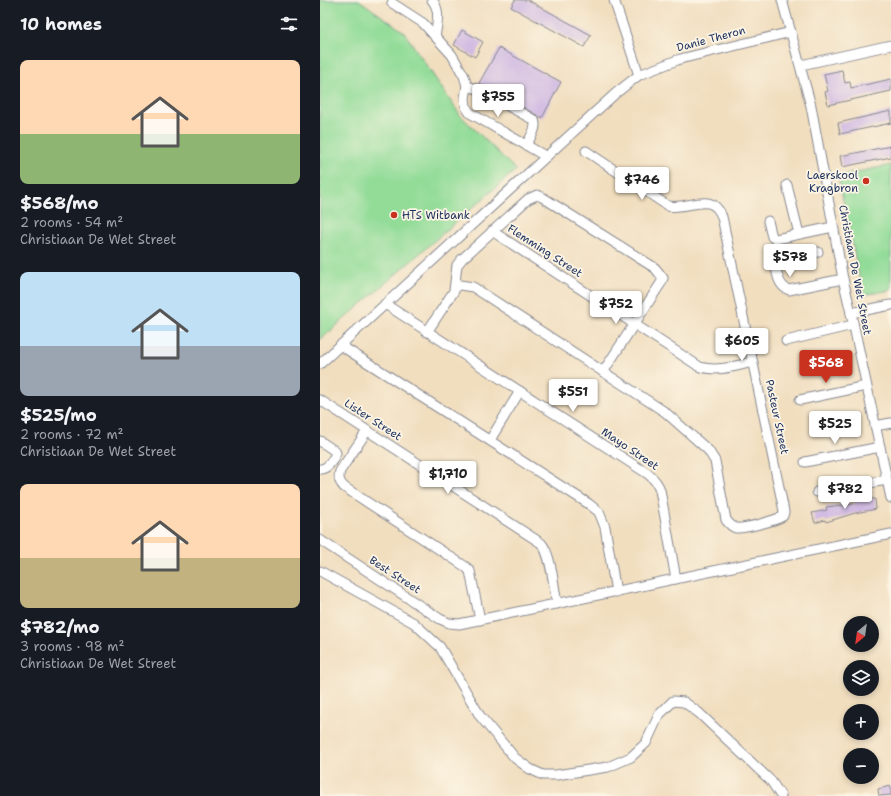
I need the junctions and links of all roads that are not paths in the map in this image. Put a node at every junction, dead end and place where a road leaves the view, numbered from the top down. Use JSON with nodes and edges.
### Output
{"nodes":[{"id":1,"x":432,"y":0,"type":"edge"},
{"id":2,"x":614,"y":0,"type":"edge"},
{"id":3,"x":782,"y":0,"type":"edge"},
{"id":4,"x":392,"y":3,"type":"dead end"},
{"id":5,"x":791,"y":32,"type":"junction"},
{"id":6,"x":435,"y":37,"type":"junction"},
{"id":7,"x":891,"y":44,"type":"edge"},
{"id":8,"x":801,"y":65,"type":"junction"},
{"id":9,"x":638,"y":75,"type":"junction"},
{"id":10,"x":467,"y":86,"type":"junction"},
{"id":11,"x":526,"y":145,"type":"junction"},
{"id":12,"x":586,"y":151,"type":"dead end"},
{"id":13,"x":548,"y":155,"type":"junction"},
{"id":14,"x":787,"y":185,"type":"dead end"},
{"id":15,"x":768,"y":221,"type":"dead end"},
{"id":16,"x":834,"y":227,"type":"junction"},
{"id":17,"x":492,"y":231,"type":"junction"},
{"id":18,"x":799,"y":234,"type":"junction"},
{"id":19,"x":818,"y":252,"type":"dead end"},
{"id":20,"x":843,"y":279,"type":"junction"},
{"id":21,"x":456,"y":286,"type":"junction"},
{"id":22,"x":385,"y":304,"type":"junction"},
{"id":23,"x":891,"y":305,"type":"edge"},
{"id":24,"x":851,"y":313,"type":"junction"},
{"id":25,"x":634,"y":324,"type":"junction"},
{"id":26,"x":853,"y":325,"type":"junction"},
{"id":27,"x":427,"y":332,"type":"junction"},
{"id":28,"x":786,"y":341,"type":"dead end"},
{"id":29,"x":340,"y":345,"type":"junction"},
{"id":30,"x":753,"y":362,"type":"junction"},
{"id":31,"x":320,"y":364,"type":"edge"},
{"id":32,"x":603,"y":372,"type":"junction"},
{"id":33,"x":866,"y":386,"type":"junction"},
{"id":34,"x":520,"y":392,"type":"junction"},
{"id":35,"x":320,"y":400,"type":"edge"},
{"id":36,"x":800,"y":400,"type":"dead end"},
{"id":37,"x":891,"y":423,"type":"edge"},
{"id":38,"x":875,"y":426,"type":"junction"},
{"id":39,"x":367,"y":430,"type":"junction"},
{"id":40,"x":490,"y":440,"type":"junction"},
{"id":41,"x":320,"y":441,"type":"edge"},
{"id":42,"x":880,"y":447,"type":"junction"},
{"id":43,"x":805,"y":462,"type":"dead end"},
{"id":44,"x":320,"y":469,"type":"edge"},
{"id":45,"x":887,"y":480,"type":"junction"},
{"id":46,"x":817,"y":492,"type":"dead end"},
{"id":47,"x":891,"y":498,"type":"edge"},
{"id":48,"x":891,"y":534,"type":"edge"},
{"id":49,"x":320,"y":540,"type":"edge"},
{"id":50,"x":320,"y":572,"type":"edge"},
{"id":51,"x":676,"y":579,"type":"junction"},
{"id":52,"x":616,"y":592,"type":"junction"},
{"id":53,"x":557,"y":604,"type":"junction"},
{"id":54,"x":480,"y":620,"type":"junction"},
{"id":55,"x":781,"y":796,"type":"edge"}],
"edges":[{"from":1,"to":6,"type":"street"},
{"from":2,"to":9,"type":"street"},
{"from":3,"to":5,"type":"street","name":"Christiaan De Wet Street"},
{"from":4,"to":6,"type":"street"},
{"from":5,"to":8,"type":"street","name":"Christiaan De Wet Street"},
{"from":5,"to":9,"type":"street","name":"Danie Theron"},
{"from":6,"to":10,"type":"street"},
{"from":7,"to":8,"type":"street"},
{"from":8,"to":16,"type":"street","name":"Christiaan De Wet Street"},
{"from":9,"to":13,"type":"street","name":"Danie Theron"},
{"from":10,"to":11,"type":"street"},
{"from":10,"to":11,"type":"street"},
{"from":11,"to":13,"type":"street"},
{"from":12,"to":30,"type":"street","name":"Pasteur Street"},
{"from":13,"to":22,"type":"street","name":"Danie Theron"},
{"from":14,"to":18,"type":"street"},
{"from":15,"to":18,"type":"street"},
{"from":16,"to":18,"type":"street"},
{"from":16,"to":20,"type":"street","name":"Christiaan De Wet Street"},
{"from":17,"to":21,"type":"street"},
{"from":17,"to":25,"type":"street","name":"Flemming Street"},
{"from":17,"to":25,"type":"street"},
{"from":19,"to":20,"type":"street"},
{"from":20,"to":24,"type":"street","name":"Christiaan De Wet Street"},
{"from":21,"to":27,"type":"street"},
{"from":21,"to":32,"type":"street"},
{"from":22,"to":27,"type":"street","name":"Mayo Street"},
{"from":22,"to":29,"type":"street"},
{"from":23,"to":24,"type":"street"},
{"from":24,"to":26,"type":"street","name":"Christiaan De Wet Street"},
{"from":25,"to":30,"type":"street","name":"Flemming Street"},
{"from":25,"to":32,"type":"street"},
{"from":26,"to":28,"type":"street"},
{"from":26,"to":33,"type":"street","name":"Christiaan De Wet Street"},
{"from":27,"to":34,"type":"street","name":"Mayo Street"},
{"from":29,"to":31,"type":"street"},
{"from":29,"to":40,"type":"street"},
{"from":30,"to":32,"type":"street","name":"Pasteur Street"},
{"from":33,"to":36,"type":"street"},
{"from":33,"to":38,"type":"street","name":"Christiaan De Wet Street"},
{"from":34,"to":40,"type":"street"},
{"from":34,"to":51,"type":"street","name":"Mayo Street"},
{"from":35,"to":39,"type":"street","name":"Lister Street"},
{"from":37,"to":38,"type":"street"},
{"from":38,"to":42,"type":"street","name":"Christiaan De Wet Street"},
{"from":39,"to":53,"type":"street","name":"Lister Street"},
{"from":39,"to":54,"type":"street"},
{"from":40,"to":52,"type":"street"},
{"from":41,"to":44,"type":"street"},
{"from":42,"to":43,"type":"street"},
{"from":42,"to":45,"type":"street","name":"Christiaan De Wet Street"},
{"from":45,"to":46,"type":"street"},
{"from":45,"to":47,"type":"street","name":"Christiaan De Wet Street"},
{"from":48,"to":51,"type":"street"},
{"from":49,"to":54,"type":"street","name":"Best Street"},
{"from":50,"to":55,"type":"street"},
{"from":51,"to":52,"type":"street"},
{"from":52,"to":53,"type":"street"},
{"from":53,"to":54,"type":"street"}]}
